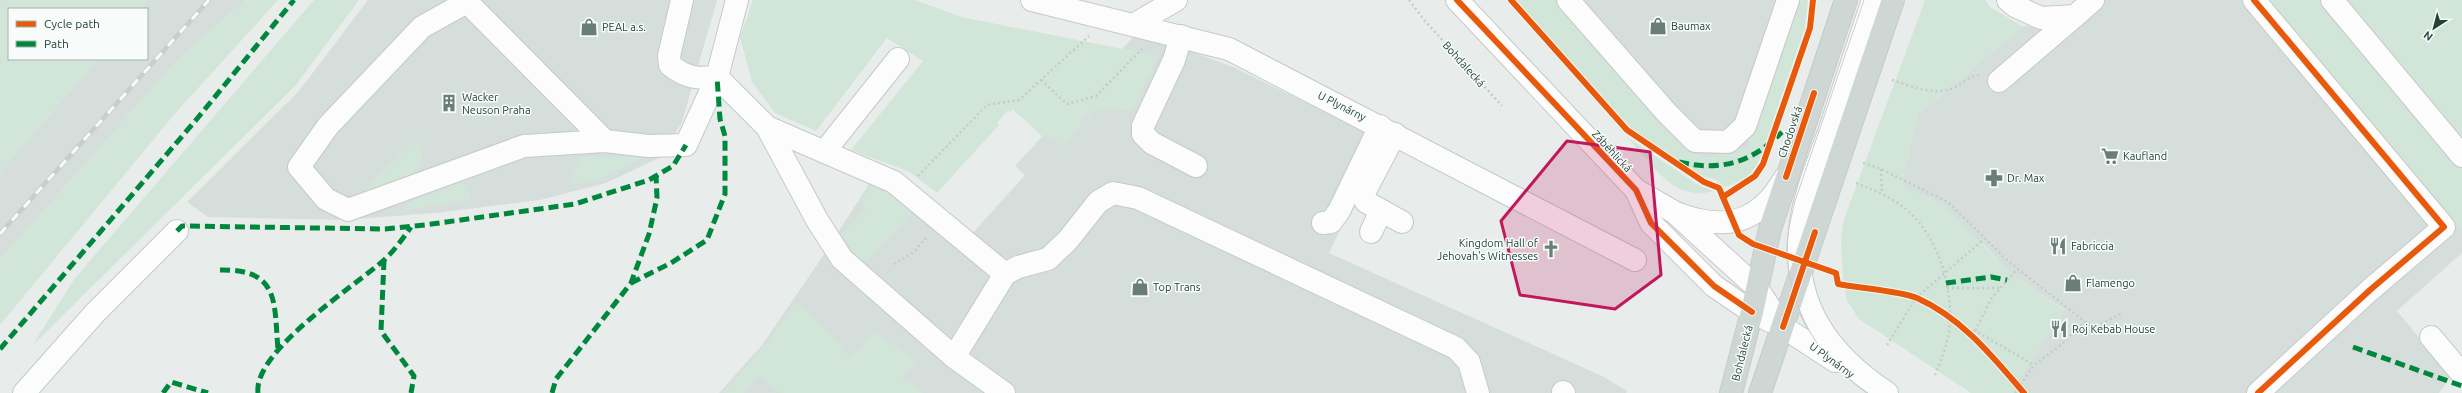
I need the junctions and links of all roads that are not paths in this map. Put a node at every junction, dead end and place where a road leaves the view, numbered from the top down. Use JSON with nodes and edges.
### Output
{"nodes":[{"id":1,"x":682,"y":0,"type":"edge"},
{"id":2,"x":737,"y":0,"type":"edge"},
{"id":3,"x":1032,"y":0,"type":"edge"},
{"id":4,"x":1176,"y":0,"type":"edge"},
{"id":5,"x":1457,"y":0,"type":"edge"},
{"id":6,"x":1568,"y":0,"type":"edge"},
{"id":7,"x":1788,"y":0,"type":"edge"},
{"id":8,"x":1846,"y":0,"type":"edge"},
{"id":9,"x":1873,"y":0,"type":"edge"},
{"id":10,"x":1893,"y":0,"type":"edge"},
{"id":11,"x":2008,"y":0,"type":"edge"},
{"id":12,"x":2093,"y":0,"type":"edge"},
{"id":13,"x":2254,"y":0,"type":"edge"},
{"id":14,"x":2332,"y":0,"type":"edge"},
{"id":15,"x":2075,"y":16,"type":"junction"},
{"id":16,"x":1135,"y":24,"type":"junction"},
{"id":17,"x":1181,"y":36,"type":"junction"},
{"id":18,"x":898,"y":60,"type":"dead end"},
{"id":19,"x":717,"y":77,"type":"junction"},
{"id":20,"x":1990,"y":78,"type":"road end"},
{"id":21,"x":767,"y":127,"type":"junction"},
{"id":22,"x":1388,"y":130,"type":"junction"},
{"id":23,"x":604,"y":141,"type":"junction"},
{"id":24,"x":824,"y":152,"type":"junction"},
{"id":25,"x":2462,"y":156,"type":"edge"},
{"id":26,"x":1196,"y":166,"type":"dead end"},
{"id":27,"x":1786,"y":177,"type":"junction"},
{"id":28,"x":1636,"y":190,"type":"junction"},
{"id":29,"x":1381,"y":211,"type":"junction"},
{"id":30,"x":1674,"y":212,"type":"junction"},
{"id":31,"x":1402,"y":222,"type":"dead end"},
{"id":32,"x":1323,"y":223,"type":"dead end"},
{"id":33,"x":177,"y":231,"type":"dead end"},
{"id":34,"x":1371,"y":232,"type":"dead end"},
{"id":35,"x":1635,"y":260,"type":"dead end"},
{"id":36,"x":1801,"y":272,"type":"junction"},
{"id":37,"x":1006,"y":274,"type":"junction"},
{"id":38,"x":1756,"y":287,"type":"junction"},
{"id":39,"x":1752,"y":312,"type":"junction"},
{"id":40,"x":1783,"y":326,"type":"junction"},
{"id":41,"x":2431,"y":337,"type":"dead end"},
{"id":42,"x":954,"y":357,"type":"junction"},
{"id":43,"x":2462,"y":374,"type":"edge"},
{"id":44,"x":24,"y":393,"type":"edge"},
{"id":45,"x":1005,"y":393,"type":"edge"},
{"id":46,"x":1478,"y":393,"type":"edge"},
{"id":47,"x":1731,"y":393,"type":"edge"},
{"id":48,"x":1760,"y":393,"type":"edge"},
{"id":49,"x":1880,"y":393,"type":"edge"},
{"id":50,"x":1887,"y":393,"type":"edge"},
{"id":51,"x":2258,"y":393,"type":"edge"}],
"edges":[{"from":1,"to":19,"type":"street"},
{"from":2,"to":19,"type":"street"},
{"from":3,"to":16,"type":"street","name":"U Plynárny"},
{"from":4,"to":16,"type":"street"},
{"from":5,"to":28,"type":"street","name":"Záběhlická"},
{"from":6,"to":7,"type":"street"},
{"from":8,"to":27,"type":"main road","name":"Chodovská"},
{"from":9,"to":36,"type":"street"},
{"from":10,"to":36,"type":"main road"},
{"from":11,"to":15,"type":"street"},
{"from":12,"to":15,"type":"street"},
{"from":13,"to":51,"type":"street"},
{"from":14,"to":25,"type":"street"},
{"from":15,"to":20,"type":"street"},
{"from":16,"to":17,"type":"street","name":"U Plynárny"},
{"from":17,"to":22,"type":"street","name":"U Plynárny"},
{"from":17,"to":26,"type":"street"},
{"from":18,"to":24,"type":"street"},
{"from":19,"to":21,"type":"street"},
{"from":19,"to":23,"type":"street"},
{"from":21,"to":24,"type":"street"},
{"from":21,"to":42,"type":"street"},
{"from":22,"to":29,"type":"street"},
{"from":22,"to":32,"type":"street"},
{"from":22,"to":35,"type":"street","name":"U Plynárny"},
{"from":23,"to":23,"type":"street"},
{"from":24,"to":37,"type":"street"},
{"from":27,"to":30,"type":"street"},
{"from":27,"to":38,"type":"main road","name":"Chodovská"},
{"from":28,"to":30,"type":"street","name":"Záběhlická"},
{"from":28,"to":39,"type":"street","name":"Záběhlická"},
{"from":29,"to":31,"type":"street"},
{"from":29,"to":34,"type":"street"},
{"from":30,"to":38,"type":"street","name":"Záběhlická"},
{"from":33,"to":44,"type":"street"},
{"from":36,"to":40,"type":"main road"},
{"from":36,"to":50,"type":"street"},
{"from":37,"to":42,"type":"street"},
{"from":37,"to":46,"type":"street"},
{"from":38,"to":39,"type":"main road","name":"Chodovská"},
{"from":38,"to":40,"type":"street","name":"Záběhlická"},
{"from":39,"to":40,"type":"street","name":"Záběhlická"},
{"from":39,"to":47,"type":"main road","name":"Bohdalecká"},
{"from":40,"to":48,"type":"main road"},
{"from":40,"to":49,"type":"street","name":"U Plynárny"},
{"from":41,"to":43,"type":"street"},
{"from":42,"to":45,"type":"street"}]}
